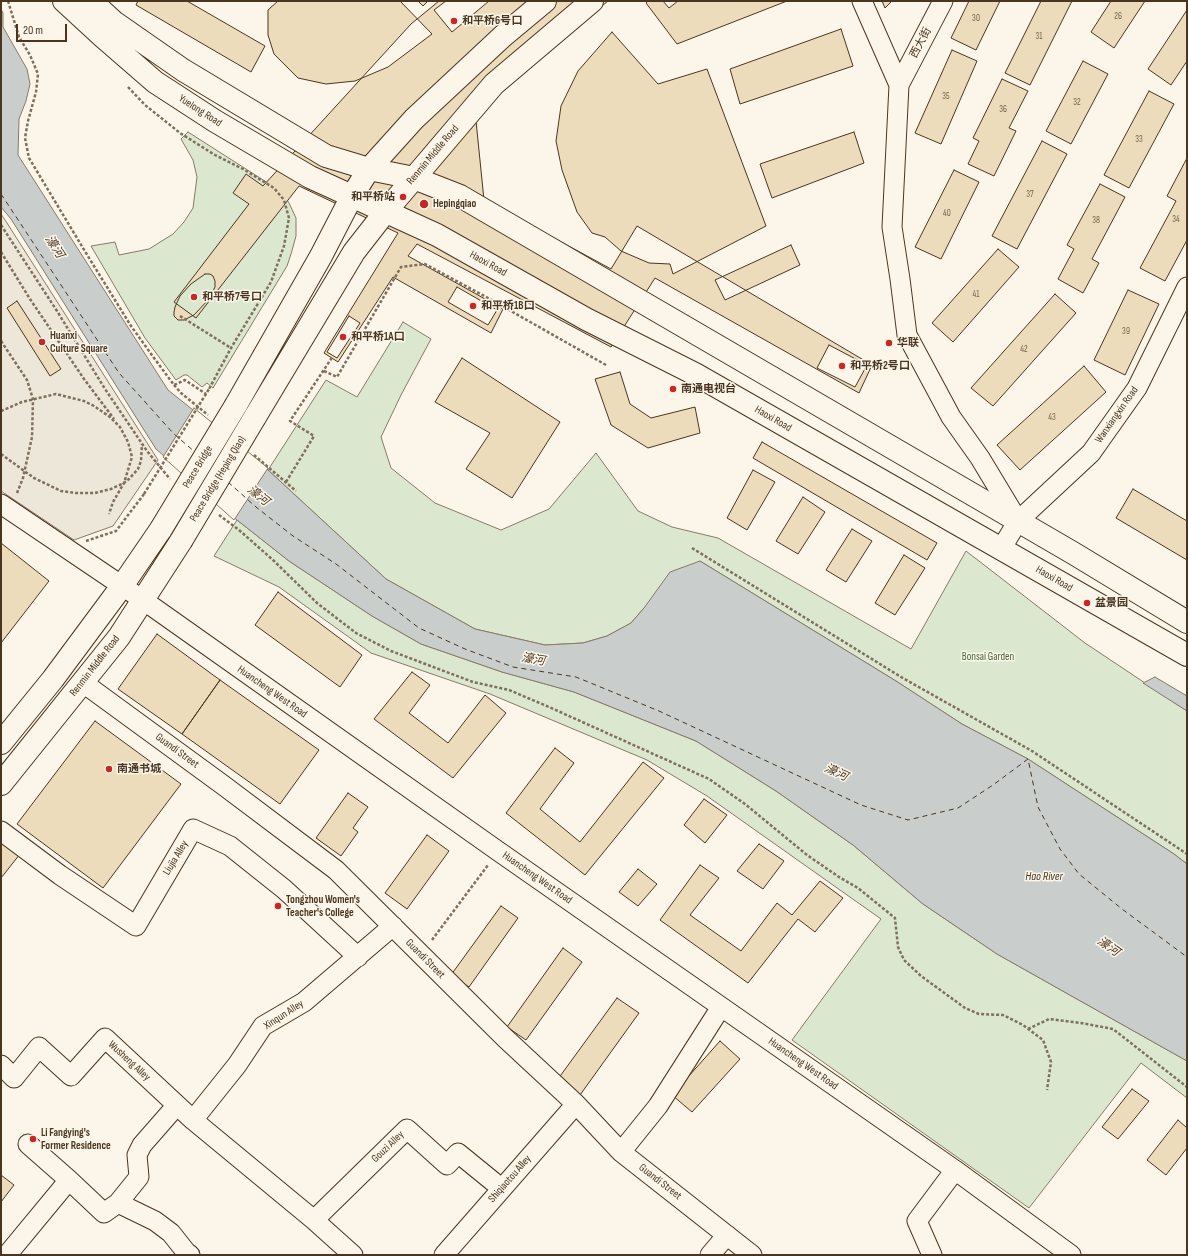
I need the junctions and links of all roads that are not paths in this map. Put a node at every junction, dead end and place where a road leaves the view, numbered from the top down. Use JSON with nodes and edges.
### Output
{"nodes":[{"id":1,"x":64,"y":1,"type":"edge"},
{"id":2,"x":91,"y":1,"type":"edge"},
{"id":3,"x":544,"y":1,"type":"edge"},
{"id":4,"x":592,"y":1,"type":"edge"},
{"id":5,"x":862,"y":1,"type":"edge"},
{"id":6,"x":943,"y":1,"type":"edge"},
{"id":7,"x":899,"y":85,"type":"junction"},
{"id":8,"x":369,"y":169,"type":"junction"},
{"id":9,"x":414,"y":178,"type":"junction"},
{"id":10,"x":352,"y":196,"type":"junction"},
{"id":11,"x":386,"y":211,"type":"junction"},
{"id":12,"x":1187,"y":287,"type":"edge"},
{"id":13,"x":255,"y":417,"type":"joint"},
{"id":14,"x":11,"y":497,"type":"edge"},
{"id":15,"x":1018,"y":521,"type":"junction"},
{"id":16,"x":181,"y":541,"type":"joint"},
{"id":17,"x":1001,"y":549,"type":"junction"},
{"id":18,"x":122,"y":586,"type":"junction"},
{"id":19,"x":143,"y":600,"type":"junction"},
{"id":20,"x":1187,"y":622,"type":"edge"},
{"id":21,"x":1187,"y":654,"type":"edge"},
{"id":22,"x":82,"y":682,"type":"junction"},
{"id":23,"x":1,"y":743,"type":"edge"},
{"id":24,"x":1,"y":784,"type":"edge"},
{"id":25,"x":1,"y":831,"type":"edge"},
{"id":26,"x":393,"y":926,"type":"junction"},
{"id":27,"x":358,"y":958,"type":"junction"},
{"id":28,"x":721,"y":1007,"type":"junction"},
{"id":29,"x":1,"y":1065,"type":"edge"},
{"id":30,"x":576,"y":1104,"type":"junction"},
{"id":31,"x":177,"y":1105,"type":"junction"},
{"id":32,"x":193,"y":1120,"type":"junction"},
{"id":33,"x":28,"y":1144,"type":"dead end"},
{"id":34,"x":621,"y":1152,"type":"junction"},
{"id":35,"x":955,"y":1170,"type":"junction"},
{"id":36,"x":69,"y":1180,"type":"junction"},
{"id":37,"x":501,"y":1188,"type":"junction"},
{"id":38,"x":118,"y":1203,"type":"junction"},
{"id":39,"x":314,"y":1220,"type":"junction"},
{"id":40,"x":727,"y":1235,"type":"junction"},
{"id":41,"x":6,"y":1255,"type":"edge"},
{"id":42,"x":190,"y":1255,"type":"edge"},
{"id":43,"x":353,"y":1255,"type":"edge"},
{"id":44,"x":444,"y":1255,"type":"edge"},
{"id":45,"x":710,"y":1255,"type":"edge"},
{"id":46,"x":752,"y":1255,"type":"edge"},
{"id":47,"x":932,"y":1255,"type":"edge"},
{"id":48,"x":1071,"y":1255,"type":"edge"}],
"edges":[{"from":1,"to":10,"type":"main road","name":"Yuelong Road"},
{"from":2,"to":8,"type":"main road"},
{"from":3,"to":8,"type":"main road"},
{"from":4,"to":9,"type":"main road","name":"Renmin Middle Road"},
{"from":5,"to":7,"type":"street"},
{"from":6,"to":7,"type":"street","name":"西大街"},
{"from":7,"to":15,"type":"street"},
{"from":8,"to":9,"type":"main road"},
{"from":8,"to":10,"type":"main road"},
{"from":9,"to":11,"type":"main road","name":"Renmin Middle Road"},
{"from":9,"to":15,"type":"main road"},
{"from":10,"to":11,"type":"main road","name":"Haoxi Road"},
{"from":10,"to":18,"type":"main road","name":"Peace Bridge","bridge":true},
{"from":11,"to":13,"type":"main road","name":"Renmin Middle Road"},
{"from":11,"to":17,"type":"main road","name":"Haoxi Road"},
{"from":12,"to":15,"type":"street","name":"Wanxiangxin Road"},
{"from":13,"to":16,"type":"main road","name":"Peace Bridge (Heping Qiao)","bridge":true},
{"from":14,"to":18,"type":"street","name":"Huancheng West Road"},
{"from":15,"to":17,"type":"street","name":"Wanxiangxin Road"},
{"from":15,"to":20,"type":"main road"},
{"from":16,"to":19,"type":"main road","name":"Renmin Middle Road"},
{"from":17,"to":21,"type":"main road","name":"Haoxi Road"},
{"from":18,"to":19,"type":"street","name":"Huancheng West Road"},
{"from":18,"to":23,"type":"main road"},
{"from":19,"to":22,"type":"main road","name":"Renmin Middle Road"},
{"from":19,"to":28,"type":"street","name":"Huancheng West Road"},
{"from":22,"to":24,"type":"main road","name":"Renmin Middle Road"},
{"from":22,"to":26,"type":"street","name":"Guandi Street"},
{"from":25,"to":27,"type":"street","name":"Liujia Alley"},
{"from":26,"to":27,"type":"street","name":"Xinqun Alley"},
{"from":26,"to":30,"type":"street","name":"Guandi Street"},
{"from":27,"to":32,"type":"street","name":"Xinqun Alley"},
{"from":28,"to":34,"type":"street"},
{"from":28,"to":35,"type":"street","name":"Huancheng West Road"},
{"from":29,"to":31,"type":"street","name":"Wusheng Alley"},
{"from":30,"to":34,"type":"street","name":"Guandi Street"},
{"from":30,"to":37,"type":"street","name":"Shiqiaotou Alley"},
{"from":31,"to":32,"type":"street","name":"Wusheng Alley"},
{"from":31,"to":38,"type":"street"},
{"from":32,"to":39,"type":"street","name":"Wusheng Alley"},
{"from":33,"to":36,"type":"street"},
{"from":34,"to":40,"type":"street","name":"Guandi Street"},
{"from":35,"to":47,"type":"street"},
{"from":35,"to":48,"type":"street","name":"Huancheng West Road"},
{"from":36,"to":38,"type":"street"},
{"from":36,"to":41,"type":"street"},
{"from":37,"to":39,"type":"street","name":"Gouzi Alley"},
{"from":37,"to":44,"type":"street","name":"Shiqiaotou Alley"},
{"from":38,"to":42,"type":"street"},
{"from":39,"to":43,"type":"street","name":"Wusheng Alley"},
{"from":40,"to":45,"type":"street"},
{"from":40,"to":46,"type":"street","name":"Guandi Street"}]}
